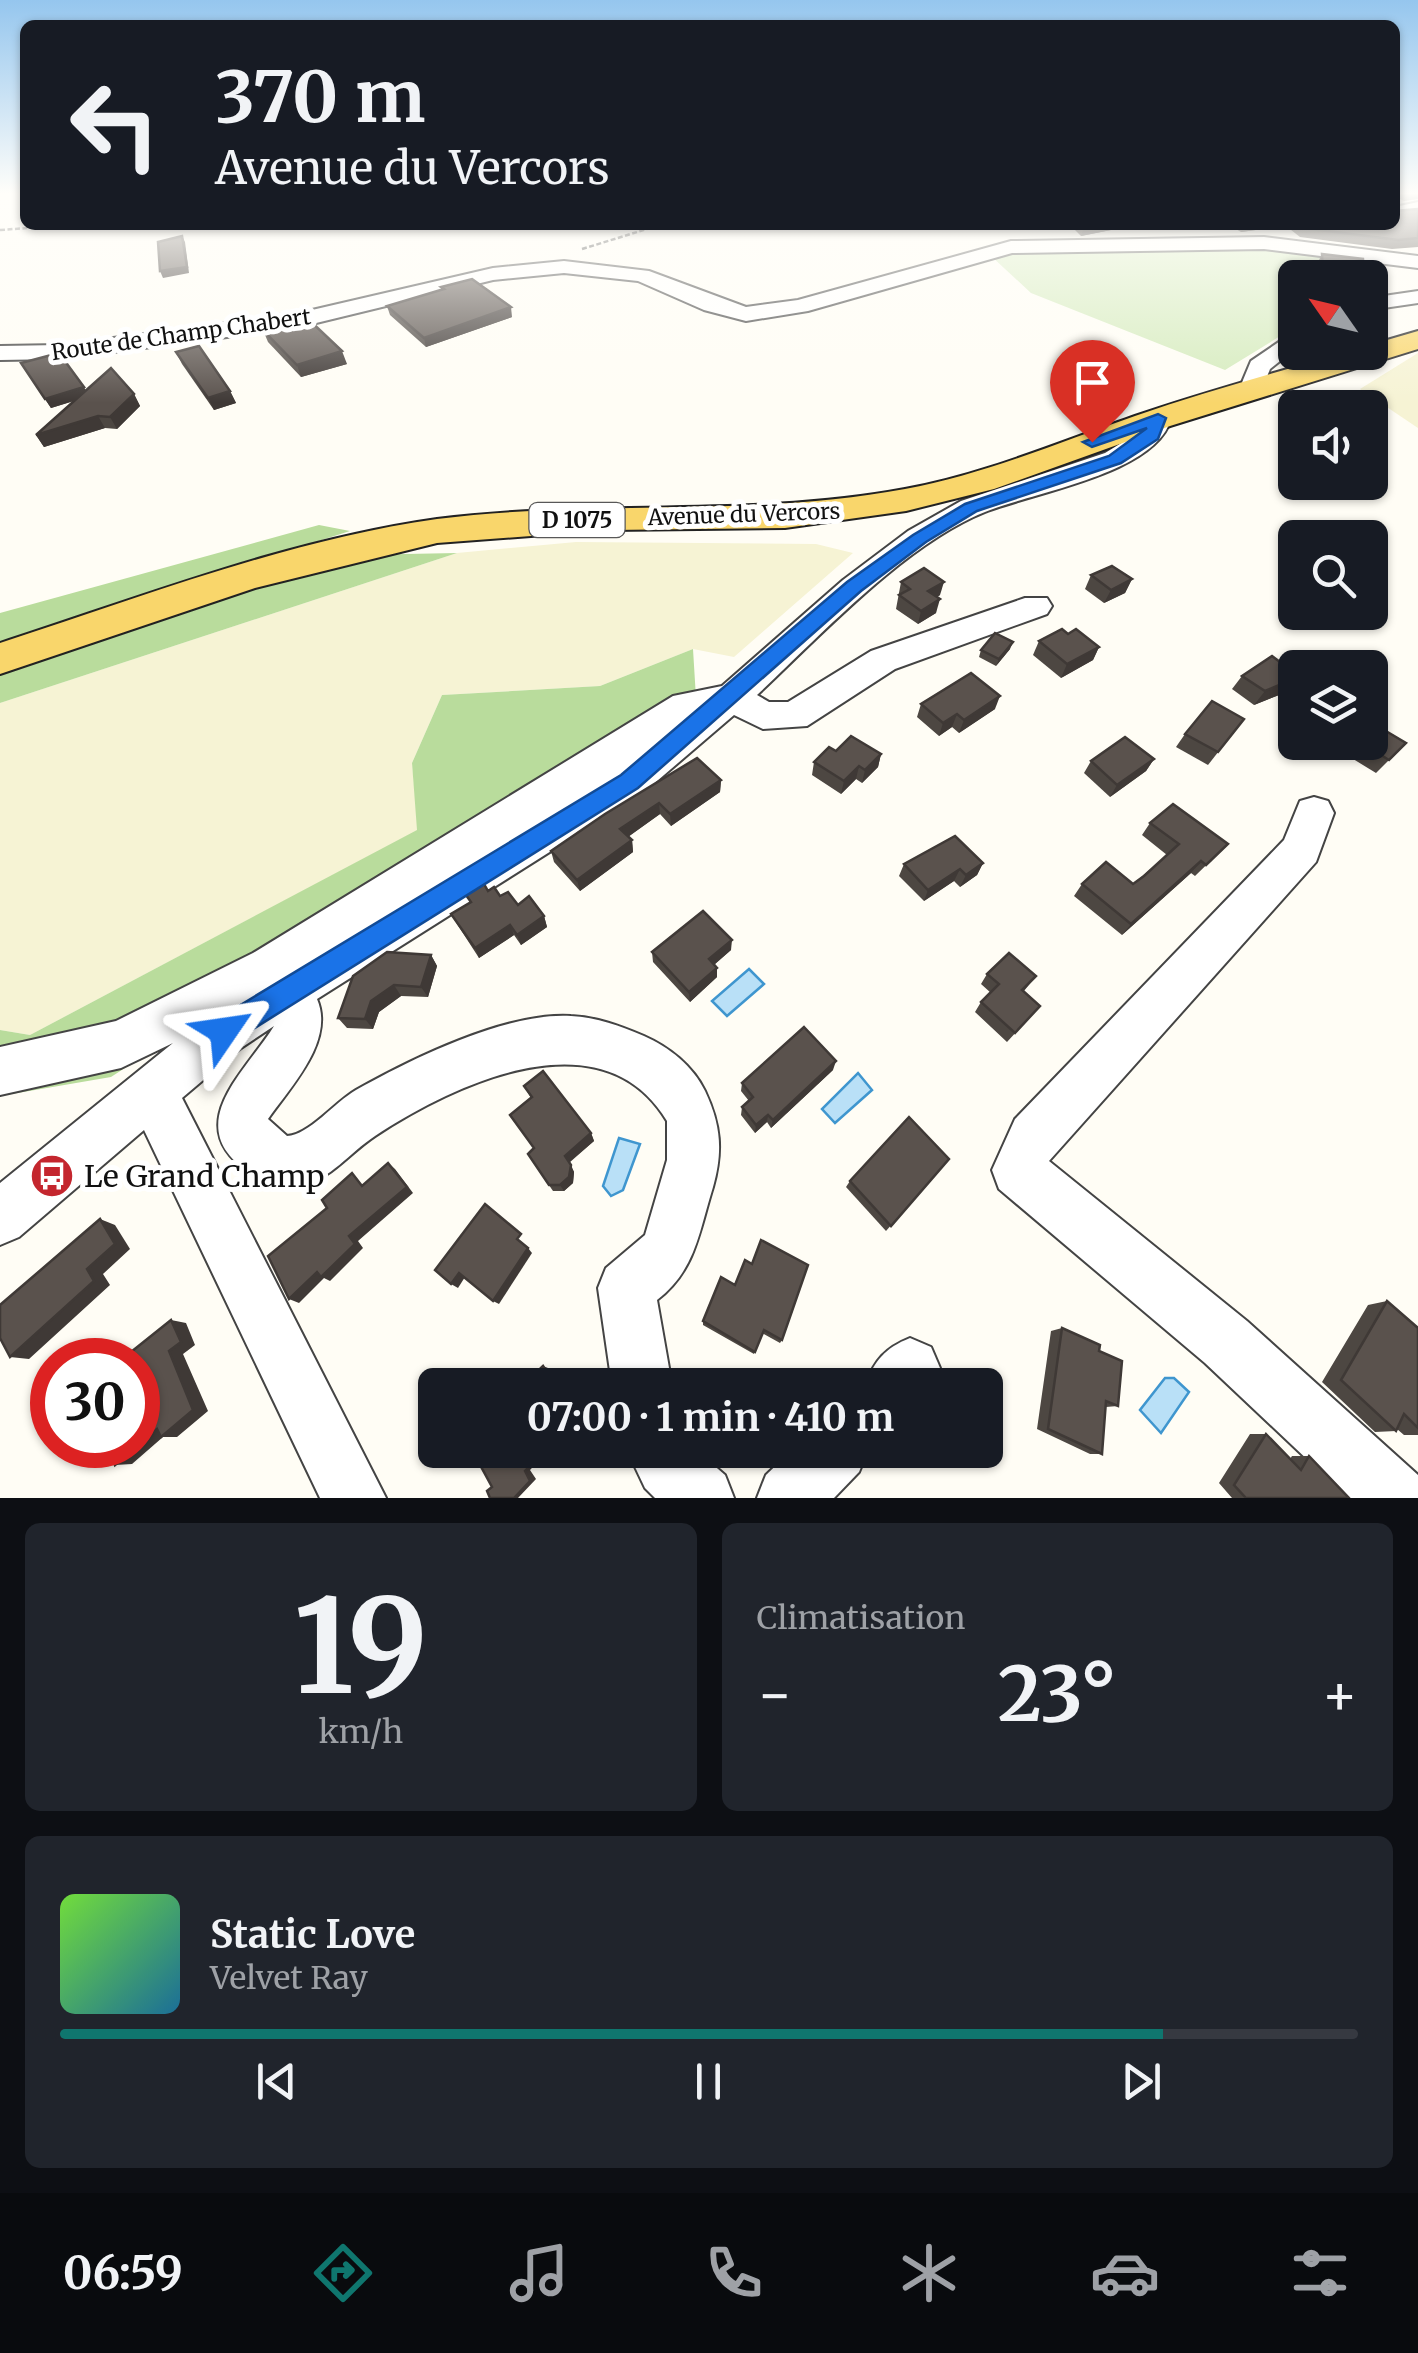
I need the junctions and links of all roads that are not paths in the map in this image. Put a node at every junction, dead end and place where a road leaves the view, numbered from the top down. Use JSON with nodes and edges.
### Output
{"nodes":[{"id":1,"x":950,"y":263,"type":"edge"},
{"id":2,"x":1418,"y":297,"type":"edge"},
{"id":3,"x":1388,"y":301,"type":"edge"},
{"id":4,"x":1418,"y":340,"type":"edge"},
{"id":5,"x":0,"y":353,"type":"edge"},
{"id":6,"x":1278,"y":355,"type":"edge"},
{"id":7,"x":1254,"y":379,"type":"junction"},
{"id":8,"x":1158,"y":418,"type":"junction"},
{"id":9,"x":1036,"y":606,"type":"dead end"},
{"id":10,"x":0,"y":658,"type":"edge"},
{"id":11,"x":732,"y":697,"type":"junction"},
{"id":12,"x":1314,"y":813,"type":"dead end"},
{"id":13,"x":289,"y":990,"type":"junction"},
{"id":14,"x":0,"y":1071,"type":"edge"},
{"id":15,"x":151,"y":1090,"type":"junction"},
{"id":16,"x":0,"y":1218,"type":"edge"},
{"id":17,"x":639,"y":1368,"type":"edge"},
{"id":18,"x":669,"y":1468,"type":"edge"},
{"id":19,"x":819,"y":1468,"type":"edge"},
{"id":20,"x":354,"y":1498,"type":"edge"},
{"id":21,"x":702,"y":1498,"type":"edge"},
{"id":22,"x":788,"y":1498,"type":"edge"},
{"id":23,"x":1395,"y":1498,"type":"edge"}],
"edges":[{"from":1,"to":5,"type":"street","name":"Route de Champ Chabert"},
{"from":2,"to":3,"type":"street"},
{"from":4,"to":7,"type":"main road","number":"D 1075"},
{"from":6,"to":7,"type":"street"},
{"from":7,"to":8,"type":"main road","name":"Avenue du Vercors","number":"D 1075"},
{"from":8,"to":10,"type":"main road","name":"Avenue du Vercors","number":"D 1075"},
{"from":8,"to":11,"type":"street"},
{"from":9,"to":11,"type":"street"},
{"from":11,"to":13,"type":"street"},
{"from":11,"to":14,"type":"street"},
{"from":12,"to":23,"type":"street"},
{"from":13,"to":15,"type":"street"},
{"from":13,"to":17,"type":"street"},
{"from":15,"to":16,"type":"street"},
{"from":15,"to":20,"type":"street"},
{"from":18,"to":21,"type":"street"},
{"from":19,"to":22,"type":"street"}]}
